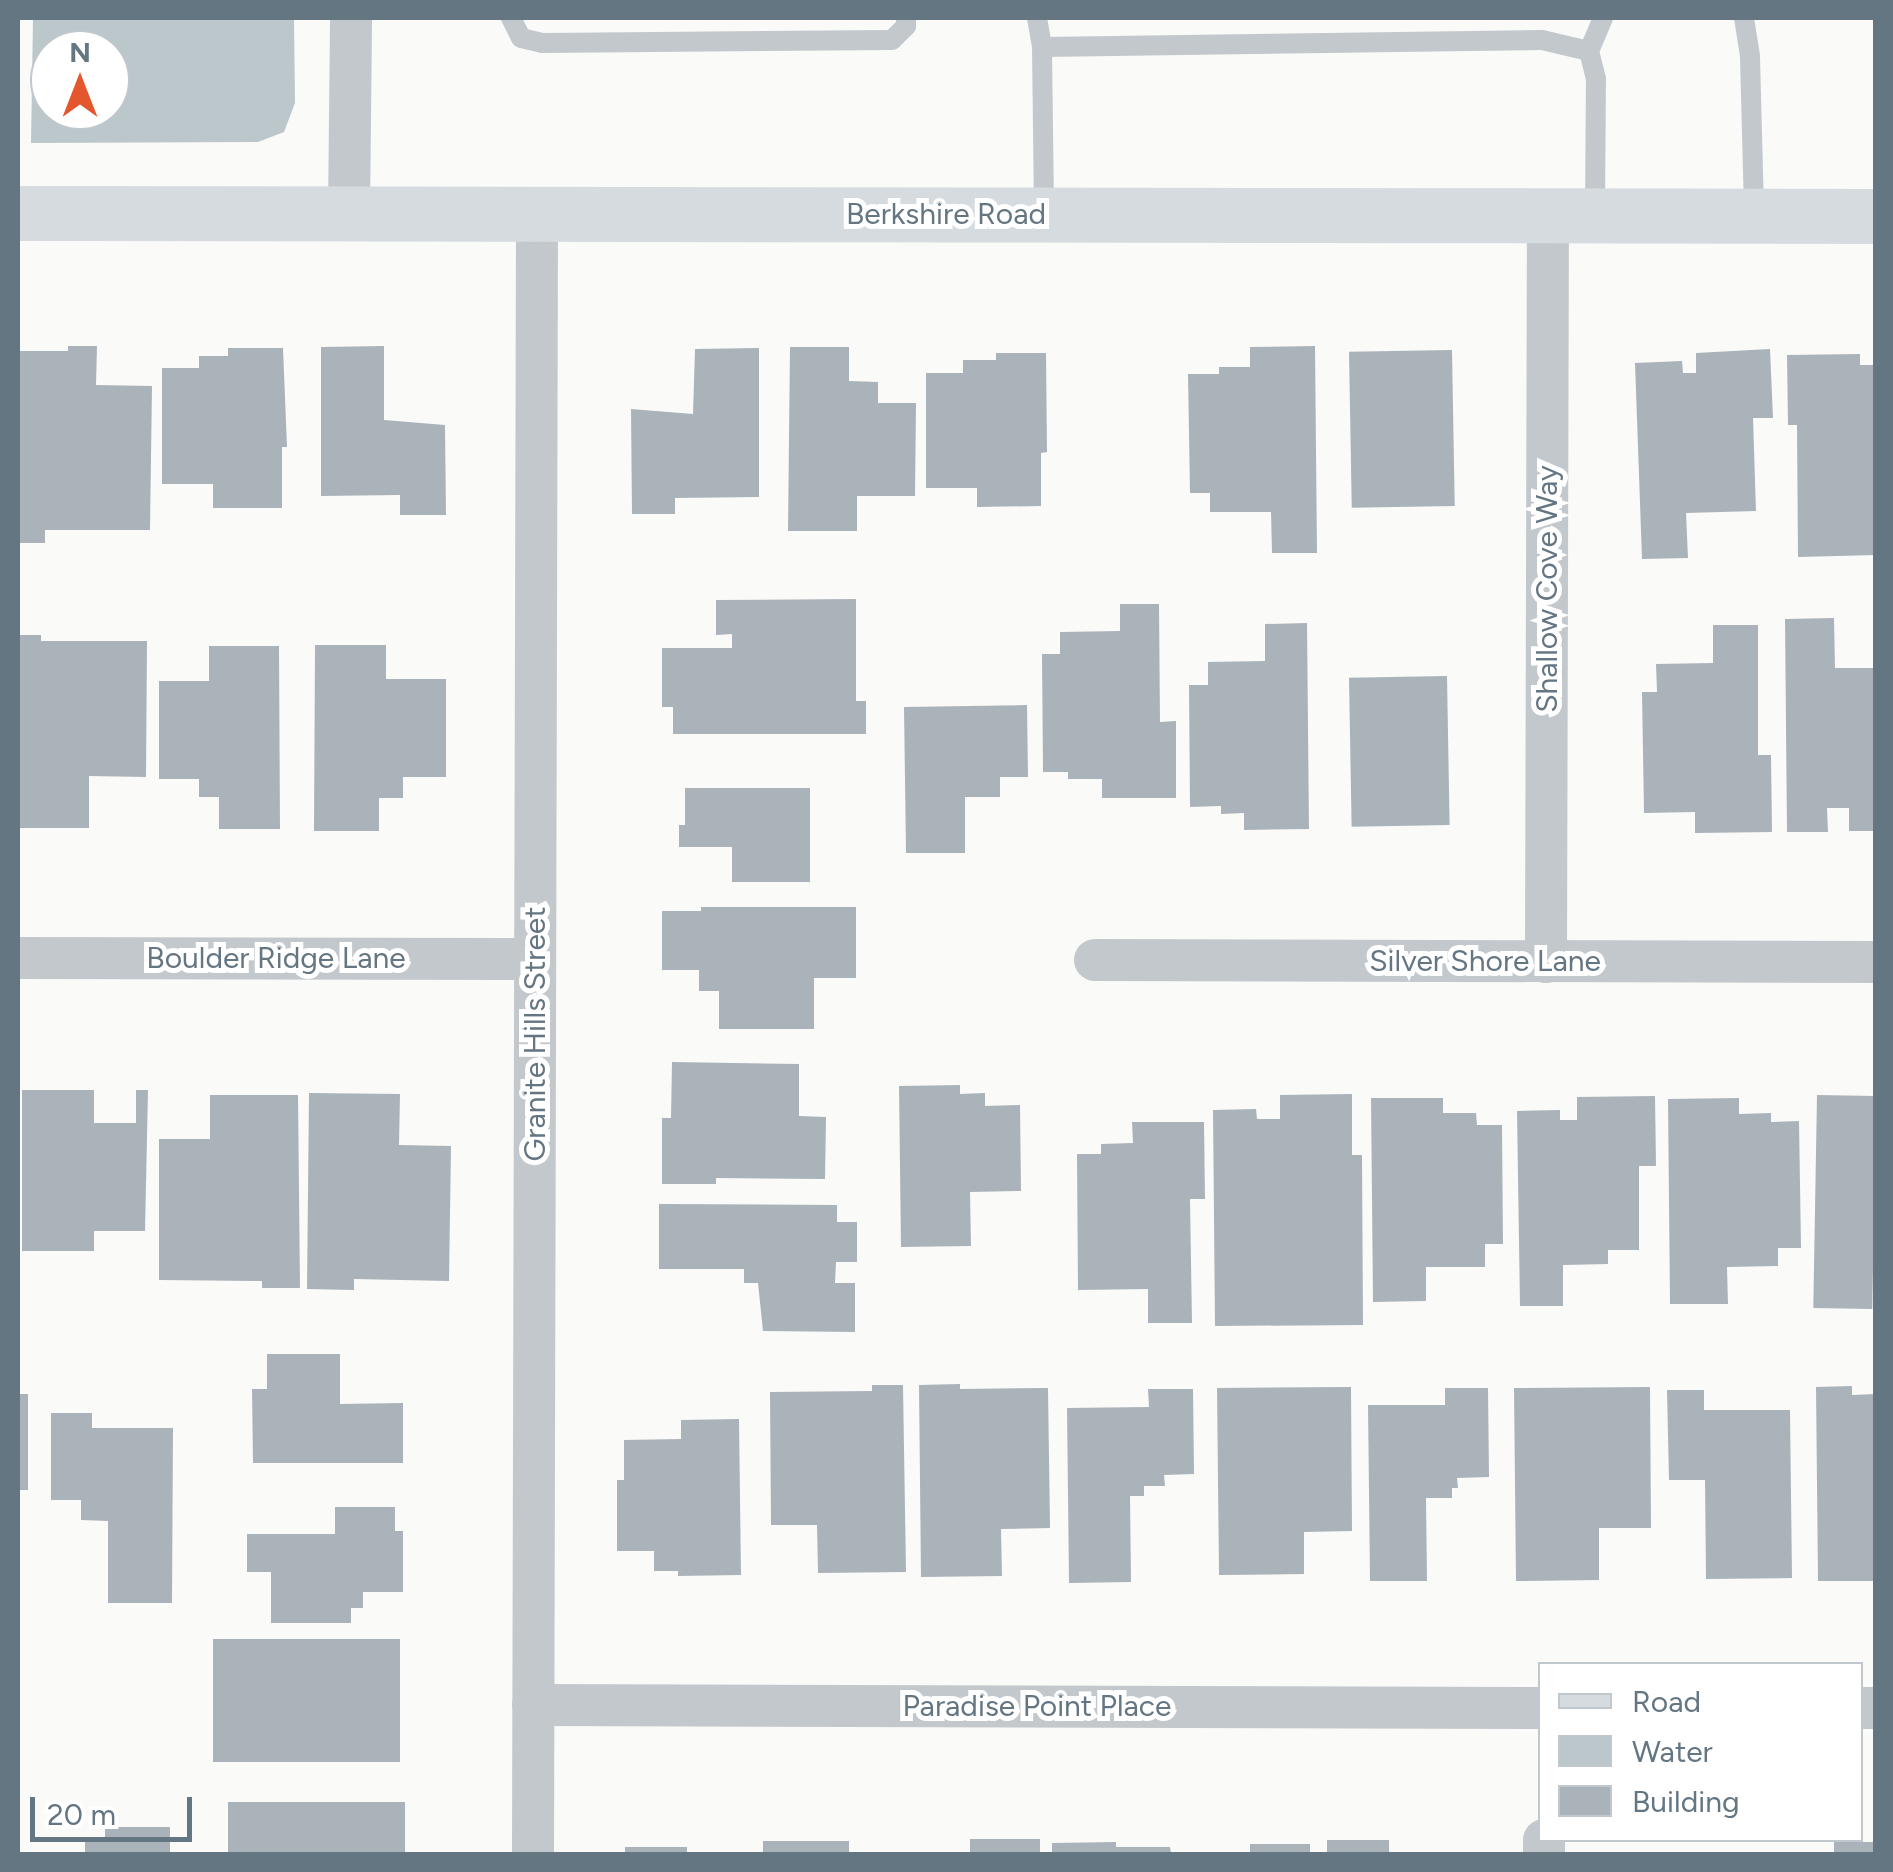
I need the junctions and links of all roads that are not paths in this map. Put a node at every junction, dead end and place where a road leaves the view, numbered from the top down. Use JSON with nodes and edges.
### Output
{"nodes":[{"id":1,"x":351,"y":18,"type":"edge"},
{"id":2,"x":512,"y":18,"type":"edge"},
{"id":3,"x":906,"y":18,"type":"edge"},
{"id":4,"x":1037,"y":18,"type":"edge"},
{"id":5,"x":1604,"y":18,"type":"edge"},
{"id":6,"x":1744,"y":18,"type":"edge"},
{"id":7,"x":1042,"y":47,"type":"junction"},
{"id":8,"x":1589,"y":52,"type":"junction"},
{"id":9,"x":18,"y":213,"type":"edge"},
{"id":10,"x":537,"y":213,"type":"junction"},
{"id":11,"x":349,"y":214,"type":"junction"},
{"id":12,"x":1044,"y":214,"type":"junction"},
{"id":13,"x":1572,"y":216,"type":"junction"},
{"id":14,"x":1754,"y":216,"type":"junction"},
{"id":15,"x":1876,"y":216,"type":"edge"},
{"id":16,"x":18,"y":958,"type":"edge"},
{"id":17,"x":535,"y":959,"type":"junction"},
{"id":18,"x":1095,"y":960,"type":"dead end"},
{"id":19,"x":1546,"y":962,"type":"junction"},
{"id":20,"x":1876,"y":962,"type":"edge"},
{"id":21,"x":533,"y":1705,"type":"junction"},
{"id":22,"x":1538,"y":1708,"type":"edge"},
{"id":23,"x":532,"y":1854,"type":"edge"}],
"edges":[{"from":1,"to":11,"type":"street"},
{"from":2,"to":3,"type":"lane"},
{"from":4,"to":7,"type":"lane"},
{"from":5,"to":8,"type":"lane"},
{"from":6,"to":14,"type":"lane"},
{"from":7,"to":8,"type":"lane"},
{"from":7,"to":12,"type":"lane"},
{"from":8,"to":13,"type":"lane"},
{"from":9,"to":11,"type":"street","name":"Berkshire Road"},
{"from":10,"to":11,"type":"street","name":"Berkshire Road"},
{"from":10,"to":12,"type":"street","name":"Berkshire Road"},
{"from":10,"to":17,"type":"street","name":"Granite Hills Street"},
{"from":12,"to":13,"type":"street","name":"Berkshire Road"},
{"from":13,"to":14,"type":"street","name":"Berkshire Road"},
{"from":13,"to":19,"type":"street","name":"Shallow Cove Way"},
{"from":14,"to":15,"type":"street","name":"Berkshire Road"},
{"from":16,"to":17,"type":"street","name":"Boulder Ridge Lane"},
{"from":17,"to":21,"type":"street","name":"Granite Hills Street"},
{"from":18,"to":19,"type":"street","name":"Silver Shore Lane"},
{"from":19,"to":20,"type":"street","name":"Silver Shore Lane"},
{"from":21,"to":22,"type":"street","name":"Paradise Point Place"},
{"from":21,"to":23,"type":"street","name":"Granite Hills Street"}]}
